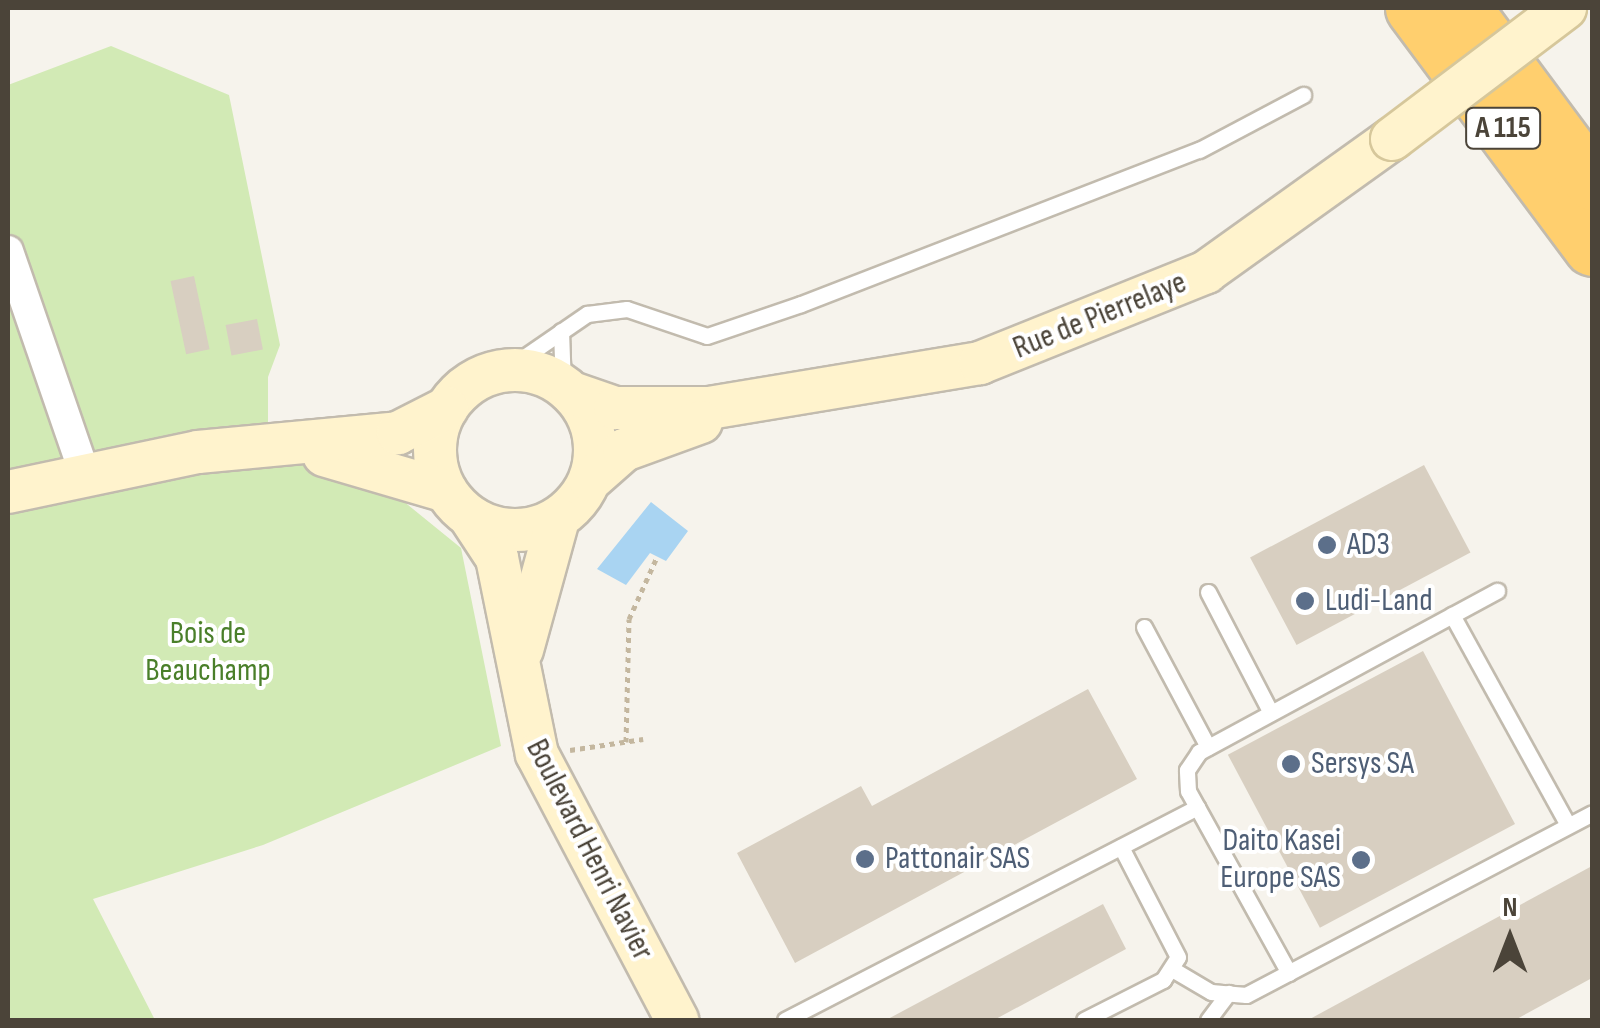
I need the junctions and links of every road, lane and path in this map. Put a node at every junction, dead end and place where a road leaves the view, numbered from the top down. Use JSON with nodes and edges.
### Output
{"nodes":[{"id":1,"x":1413,"y":8,"type":"edge"},
{"id":2,"x":1462,"y":8,"type":"edge"},
{"id":3,"x":1565,"y":8,"type":"edge"},
{"id":4,"x":1302,"y":94,"type":"dead end"},
{"id":5,"x":1592,"y":182,"type":"edge"},
{"id":6,"x":1592,"y":248,"type":"edge"},
{"id":7,"x":8,"y":251,"type":"edge"},
{"id":8,"x":562,"y":327,"type":"junction"},
{"id":9,"x":504,"y":370,"type":"junction"},
{"id":10,"x":567,"y":389,"type":"junction"},
{"id":11,"x":769,"y":403,"type":"junction"},
{"id":12,"x":447,"y":408,"type":"junction"},
{"id":13,"x":254,"y":447,"type":"junction"},
{"id":14,"x":85,"y":475,"type":"junction"},
{"id":15,"x":590,"y":480,"type":"junction"},
{"id":16,"x":8,"y":492,"type":"edge"},
{"id":17,"x":458,"y":504,"type":"junction"},
{"id":18,"x":558,"y":518,"type":"junction"},
{"id":19,"x":658,"y":556,"type":"dead end"},
{"id":20,"x":1497,"y":590,"type":"dead end"},
{"id":21,"x":1208,"y":592,"type":"dead end"},
{"id":22,"x":1452,"y":615,"type":"junction"},
{"id":23,"x":1144,"y":627,"type":"dead end"},
{"id":24,"x":518,"y":675,"type":"junction"},
{"id":25,"x":1271,"y":713,"type":"junction"},
{"id":26,"x":643,"y":740,"type":"dead end"},
{"id":27,"x":626,"y":742,"type":"junction"},
{"id":28,"x":1208,"y":747,"type":"junction"},
{"id":29,"x":537,"y":754,"type":"junction"},
{"id":30,"x":1197,"y":807,"type":"junction"},
{"id":31,"x":1592,"y":812,"type":"edge"},
{"id":32,"x":1568,"y":826,"type":"junction"},
{"id":33,"x":1121,"y":847,"type":"junction"},
{"id":34,"x":1172,"y":969,"type":"junction"},
{"id":35,"x":1290,"y":974,"type":"junction"},
{"id":36,"x":1228,"y":993,"type":"junction"},
{"id":37,"x":818,"y":1003,"type":"junction"},
{"id":38,"x":677,"y":1020,"type":"edge"},
{"id":39,"x":785,"y":1020,"type":"edge"},
{"id":40,"x":827,"y":1020,"type":"edge"},
{"id":41,"x":1084,"y":1020,"type":"edge"},
{"id":42,"x":1208,"y":1020,"type":"edge"}],
"edges":[{"from":1,"to":6,"type":"highway","number":"A 115"},
{"from":2,"to":5,"type":"highway","number":"A 115"},
{"from":3,"to":11,"type":"main road","name":"Rue de Pierrelaye","bridge":true},
{"from":4,"to":8,"type":"lane"},
{"from":7,"to":14,"type":"street"},
{"from":8,"to":9,"type":"lane"},
{"from":8,"to":10,"type":"lane"},
{"from":9,"to":10,"type":"main road"},
{"from":9,"to":12,"type":"main road"},
{"from":10,"to":11,"type":"main road","name":"Rue de Pierrelaye"},
{"from":10,"to":15,"type":"main road"},
{"from":11,"to":15,"type":"main road","name":"Rue de Pierrelaye"},
{"from":12,"to":13,"type":"main road"},
{"from":12,"to":17,"type":"main road"},
{"from":13,"to":14,"type":"main road"},
{"from":13,"to":17,"type":"main road"},
{"from":14,"to":16,"type":"main road"},
{"from":15,"to":18,"type":"main road"},
{"from":17,"to":18,"type":"main road"},
{"from":17,"to":24,"type":"main road","name":"Boulevard Henri Navier"},
{"from":18,"to":24,"type":"main road","name":"Boulevard Henri Navier"},
{"from":19,"to":27,"type":"path"},
{"from":20,"to":22,"type":"lane"},
{"from":21,"to":25,"type":"lane"},
{"from":22,"to":25,"type":"lane"},
{"from":22,"to":32,"type":"lane"},
{"from":23,"to":28,"type":"lane"},
{"from":24,"to":29,"type":"main road","name":"Boulevard Henri Navier"},
{"from":25,"to":28,"type":"lane"},
{"from":26,"to":27,"type":"path"},
{"from":27,"to":29,"type":"path"},
{"from":28,"to":30,"type":"lane"},
{"from":29,"to":38,"type":"main road","name":"Boulevard Henri Navier"},
{"from":30,"to":33,"type":"lane"},
{"from":30,"to":35,"type":"lane"},
{"from":31,"to":32,"type":"lane"},
{"from":32,"to":35,"type":"lane"},
{"from":33,"to":34,"type":"lane"},
{"from":33,"to":37,"type":"lane"},
{"from":34,"to":36,"type":"lane"},
{"from":34,"to":41,"type":"lane"},
{"from":35,"to":36,"type":"lane"},
{"from":36,"to":42,"type":"lane"},
{"from":37,"to":39,"type":"lane"},
{"from":37,"to":40,"type":"lane"}]}
